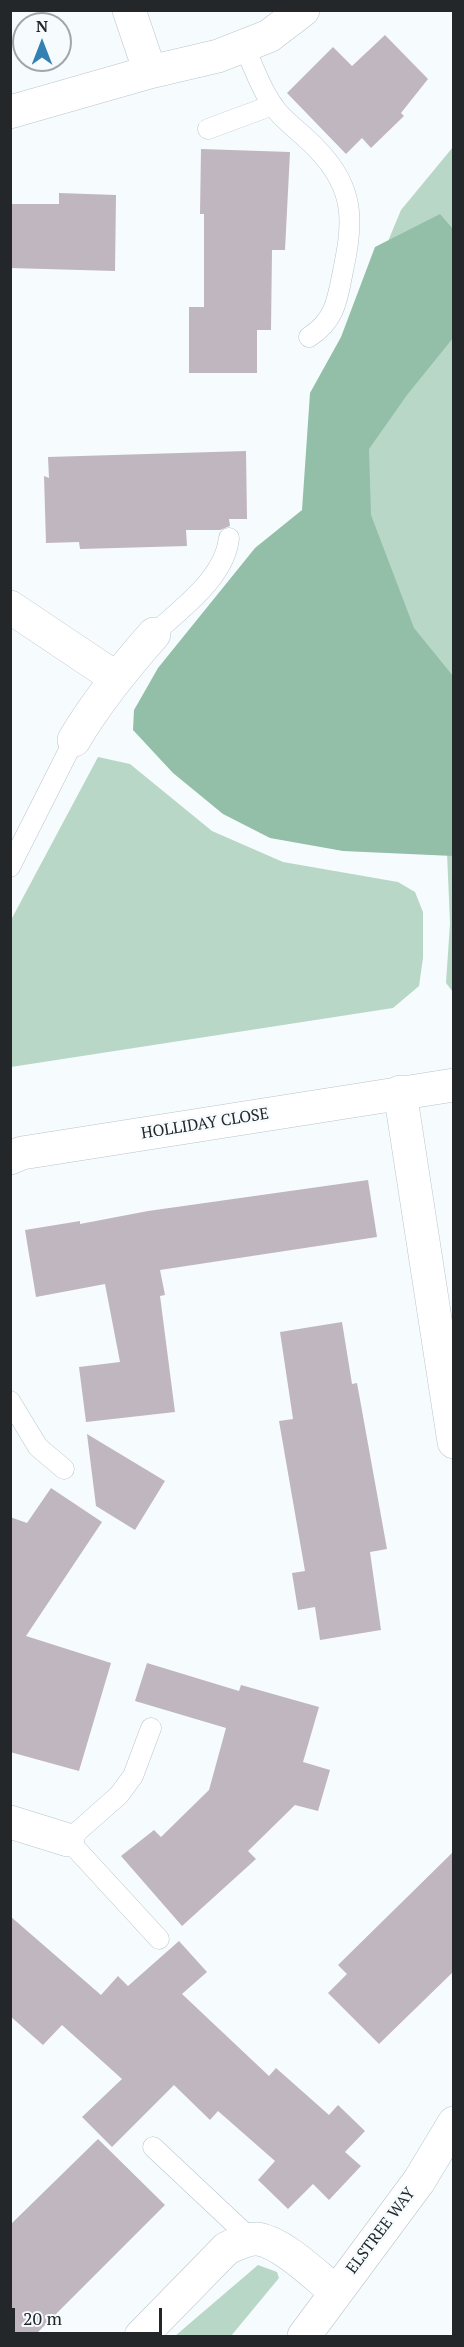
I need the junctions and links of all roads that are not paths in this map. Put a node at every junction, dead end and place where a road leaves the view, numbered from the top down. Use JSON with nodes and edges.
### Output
{"nodes":[{"id":1,"x":129,"y":10,"type":"edge"},
{"id":2,"x":303,"y":10,"type":"edge"},
{"id":3,"x":244,"y":45,"type":"junction"},
{"id":4,"x":150,"y":72,"type":"junction"},
{"id":5,"x":273,"y":105,"type":"junction"},
{"id":6,"x":10,"y":112,"type":"edge"},
{"id":7,"x":208,"y":129,"type":"dead end"},
{"id":8,"x":309,"y":337,"type":"dead end"},
{"id":9,"x":229,"y":538,"type":"dead end"},
{"id":10,"x":10,"y":607,"type":"edge"},
{"id":11,"x":154,"y":634,"type":"joint"},
{"id":12,"x":116,"y":678,"type":"junction"},
{"id":13,"x":74,"y":740,"type":"joint"},
{"id":14,"x":10,"y":867,"type":"edge"},
{"id":15,"x":453,"y":1085,"type":"edge"},
{"id":16,"x":400,"y":1092,"type":"junction"},
{"id":17,"x":10,"y":1158,"type":"edge"},
{"id":18,"x":10,"y":1401,"type":"edge"},
{"id":19,"x":453,"y":1442,"type":"edge"},
{"id":20,"x":64,"y":1469,"type":"dead end"},
{"id":21,"x":151,"y":1728,"type":"dead end"},
{"id":22,"x":10,"y":1822,"type":"edge"},
{"id":23,"x":68,"y":1840,"type":"junction"},
{"id":24,"x":159,"y":1939,"type":"dead end"},
{"id":25,"x":453,"y":2123,"type":"edge"},
{"id":26,"x":153,"y":2147,"type":"dead end"},
{"id":27,"x":252,"y":2240,"type":"junction"},
{"id":28,"x":336,"y":2292,"type":"junction"},
{"id":29,"x":141,"y":2337,"type":"edge"},
{"id":30,"x":304,"y":2337,"type":"edge"}],
"edges":[{"from":1,"to":4,"type":"street"},
{"from":2,"to":3,"type":"street"},
{"from":3,"to":4,"type":"street"},
{"from":3,"to":5,"type":"lane"},
{"from":4,"to":6,"type":"street"},
{"from":5,"to":7,"type":"lane"},
{"from":5,"to":8,"type":"lane"},
{"from":9,"to":11,"type":"lane"},
{"from":10,"to":12,"type":"street"},
{"from":11,"to":12,"type":"street"},
{"from":12,"to":13,"type":"street"},
{"from":13,"to":14,"type":"lane"},
{"from":15,"to":16,"type":"street","name":"HOLLIDAY CLOSE"},
{"from":16,"to":17,"type":"street","name":"HOLLIDAY CLOSE"},
{"from":16,"to":19,"type":"street"},
{"from":18,"to":20,"type":"lane"},
{"from":21,"to":23,"type":"lane"},
{"from":22,"to":23,"type":"street"},
{"from":23,"to":24,"type":"lane"},
{"from":25,"to":28,"type":"street","name":"ELSTREE WAY"},
{"from":26,"to":27,"type":"lane"},
{"from":27,"to":28,"type":"street"},
{"from":27,"to":29,"type":"street"},
{"from":28,"to":30,"type":"street","name":"ELSTREE WAY"}]}
